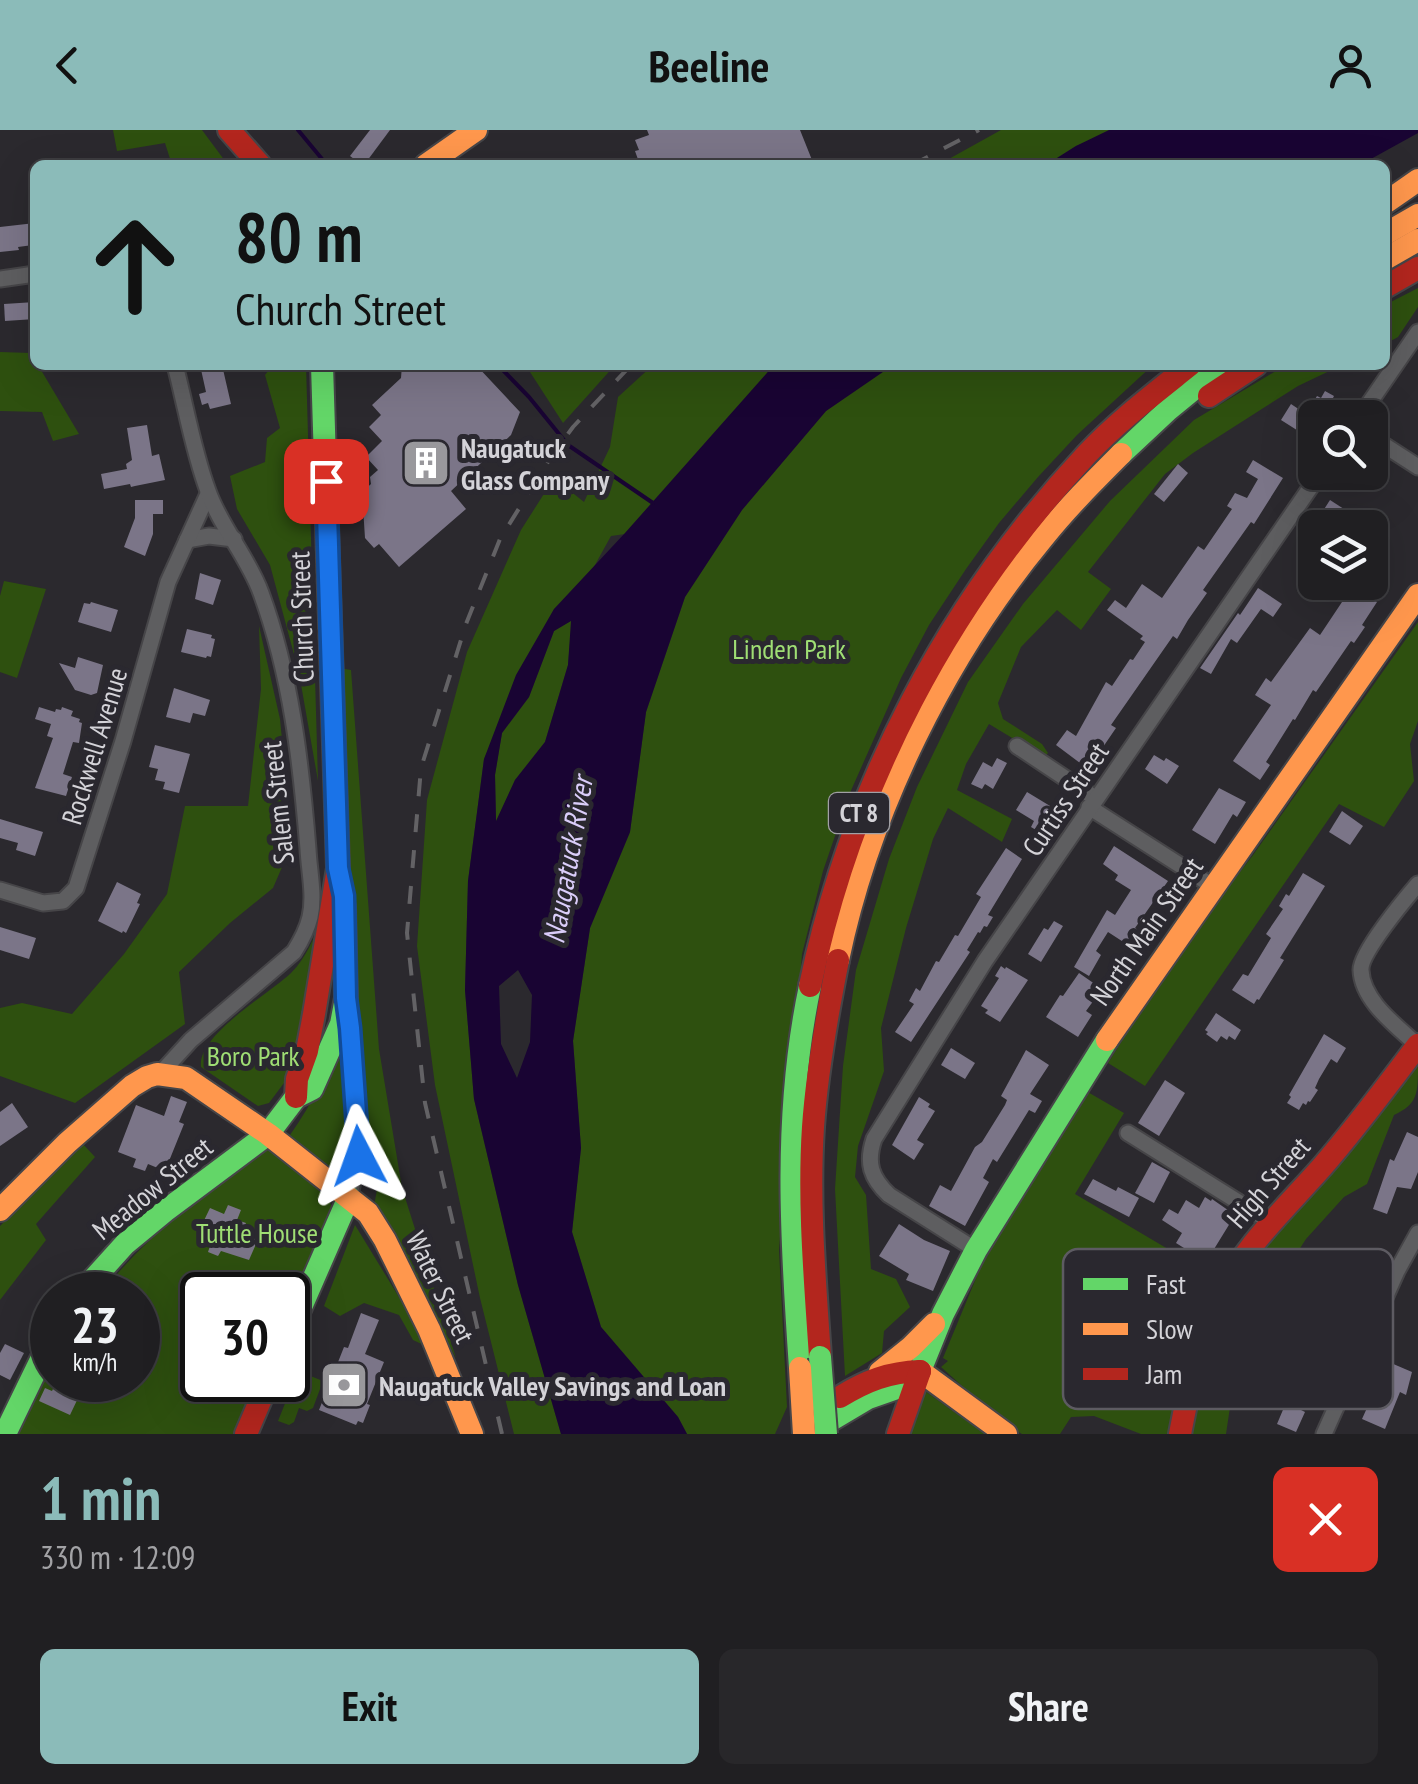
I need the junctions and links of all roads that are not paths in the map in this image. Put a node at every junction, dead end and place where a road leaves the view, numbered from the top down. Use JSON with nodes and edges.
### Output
{"nodes":[{"id":1,"x":229,"y":130,"type":"edge"},
{"id":2,"x":476,"y":130,"type":"edge"},
{"id":3,"x":256,"y":160,"type":"edge"},
{"id":4,"x":433,"y":160,"type":"edge"},
{"id":5,"x":1418,"y":180,"type":"edge"},
{"id":6,"x":1390,"y":200,"type":"edge"},
{"id":7,"x":1418,"y":215,"type":"edge"},
{"id":8,"x":1390,"y":231,"type":"edge"},
{"id":9,"x":1418,"y":240,"type":"edge"},
{"id":10,"x":1390,"y":257,"type":"edge"},
{"id":11,"x":1418,"y":268,"type":"edge"},
{"id":12,"x":30,"y":275,"type":"edge"},
{"id":13,"x":0,"y":278,"type":"edge"},
{"id":14,"x":1390,"y":284,"type":"edge"},
{"id":15,"x":1418,"y":332,"type":"edge"},
{"id":16,"x":176,"y":370,"type":"edge"},
{"id":17,"x":322,"y":370,"type":"edge"},
{"id":18,"x":1164,"y":370,"type":"edge"},
{"id":19,"x":1184,"y":370,"type":"edge"},
{"id":20,"x":1216,"y":370,"type":"edge"},
{"id":21,"x":1248,"y":370,"type":"edge"},
{"id":22,"x":1371,"y":400,"type":"edge"},
{"id":23,"x":1388,"y":448,"type":"edge"},
{"id":24,"x":1418,"y":468,"type":"edge"},
{"id":25,"x":1309,"y":490,"type":"edge"},
{"id":26,"x":208,"y":494,"type":"junction"},
{"id":27,"x":234,"y":539,"type":"junction"},
{"id":28,"x":187,"y":540,"type":"junction"},
{"id":29,"x":1040,"y":541,"type":"junction"},
{"id":30,"x":1010,"y":544,"type":"junction"},
{"id":31,"x":1418,"y":596,"type":"edge"},
{"id":32,"x":1017,"y":746,"type":"dead end"},
{"id":33,"x":1092,"y":803,"type":"junction"},
{"id":34,"x":338,"y":868,"type":"junction"},
{"id":35,"x":1418,"y":884,"type":"edge"},
{"id":36,"x":1214,"y":887,"type":"junction"},
{"id":37,"x":0,"y":890,"type":"edge"},
{"id":38,"x":346,"y":998,"type":"junction"},
{"id":39,"x":1418,"y":1045,"type":"edge"},
{"id":40,"x":160,"y":1074,"type":"junction"},
{"id":41,"x":296,"y":1097,"type":"junction"},
{"id":42,"x":1128,"y":1133,"type":"dead end"},
{"id":43,"x":268,"y":1134,"type":"junction"},
{"id":44,"x":349,"y":1197,"type":"junction"},
{"id":45,"x":0,"y":1210,"type":"edge"},
{"id":46,"x":1272,"y":1223,"type":"junction"},
{"id":47,"x":1418,"y":1232,"type":"edge"},
{"id":48,"x":1249,"y":1249,"type":"edge"},
{"id":49,"x":976,"y":1250,"type":"junction"},
{"id":50,"x":99,"y":1272,"type":"edge"},
{"id":51,"x":1393,"y":1280,"type":"edge"},
{"id":52,"x":310,"y":1287,"type":"edge"},
{"id":53,"x":943,"y":1314,"type":"junction"},
{"id":54,"x":810,"y":1363,"type":"junction"},
{"id":55,"x":920,"y":1371,"type":"junction"},
{"id":56,"x":873,"y":1377,"type":"junction"},
{"id":57,"x":30,"y":1381,"type":"edge"},
{"id":58,"x":260,"y":1402,"type":"edge"},
{"id":59,"x":1184,"y":1409,"type":"edge"},
{"id":60,"x":1335,"y":1409,"type":"edge"},
{"id":61,"x":796,"y":1433,"type":"edge"},
{"id":62,"x":4,"y":1434,"type":"edge"},
{"id":63,"x":246,"y":1434,"type":"edge"},
{"id":64,"x":472,"y":1434,"type":"edge"},
{"id":65,"x":826,"y":1434,"type":"edge"},
{"id":66,"x":898,"y":1434,"type":"edge"},
{"id":67,"x":1006,"y":1434,"type":"edge"},
{"id":68,"x":1180,"y":1434,"type":"edge"},
{"id":69,"x":1324,"y":1434,"type":"edge"}],
"edges":[{"from":1,"to":3,"type":"main road"},
{"from":2,"to":4,"type":"main road"},
{"from":5,"to":6,"type":"main road"},
{"from":7,"to":8,"type":"main road"},
{"from":9,"to":10,"type":"main road"},
{"from":11,"to":14,"type":"main road"},
{"from":12,"to":13,"type":"street"},
{"from":15,"to":22,"type":"street"},
{"from":16,"to":26,"type":"street","name":"Salem Street"},
{"from":17,"to":34,"type":"main road","name":"Church Street"},
{"from":18,"to":30,"type":"main road"},
{"from":19,"to":30,"type":"main road","number":"CT 8"},
{"from":20,"to":29,"type":"main road","number":"CT 8"},
{"from":21,"to":29,"type":"main road"},
{"from":23,"to":24,"type":"street"},
{"from":25,"to":33,"type":"street","name":"Curtiss Street"},
{"from":26,"to":27,"type":"street","name":"Salem Street"},
{"from":26,"to":28,"type":"street","name":"Rockwell Avenue"},
{"from":27,"to":28,"type":"street"},
{"from":27,"to":40,"type":"street","name":"Salem Street"},
{"from":28,"to":37,"type":"street","name":"Rockwell Avenue"},
{"from":29,"to":54,"type":"main road","number":"CT 8"},
{"from":30,"to":54,"type":"main road","number":"CT 8"},
{"from":31,"to":36,"type":"main road","name":"North Main Street"},
{"from":32,"to":33,"type":"street"},
{"from":33,"to":36,"type":"street"},
{"from":33,"to":49,"type":"street","name":"Curtiss Street"},
{"from":34,"to":38,"type":"main road","name":"Church Street"},
{"from":34,"to":41,"type":"main road","name":"Church Street"},
{"from":35,"to":39,"type":"street"},
{"from":36,"to":49,"type":"main road","name":"North Main Street"},
{"from":38,"to":41,"type":"main road","name":"Church Street"},
{"from":38,"to":44,"type":"street"},
{"from":39,"to":46,"type":"main road","name":"High Street"},
{"from":40,"to":43,"type":"main road","name":"Water Street"},
{"from":40,"to":45,"type":"main road"},
{"from":41,"to":43,"type":"main road","name":"Church Street"},
{"from":42,"to":46,"type":"street"},
{"from":43,"to":44,"type":"main road","name":"Water Street"},
{"from":43,"to":50,"type":"main road","name":"Meadow Street"},
{"from":44,"to":52,"type":"main road"},
{"from":44,"to":64,"type":"main road","name":"Water Street"},
{"from":46,"to":48,"type":"main road","name":"High Street"},
{"from":47,"to":51,"type":"street"},
{"from":49,"to":53,"type":"main road","name":"North Main Street"},
{"from":53,"to":55,"type":"main road","name":"North Main Street"},
{"from":53,"to":56,"type":"main road","name":"North Main Street"},
{"from":54,"to":61,"type":"main road","number":"CT 8","bridge":true},
{"from":54,"to":65,"type":"main road","number":"CT 8","bridge":true},
{"from":55,"to":56,"type":"main road"},
{"from":55,"to":61,"type":"main road"},
{"from":55,"to":66,"type":"main road","name":"North Main Street"},
{"from":55,"to":67,"type":"main road"},
{"from":56,"to":61,"type":"main road","name":"North Main Street"},
{"from":57,"to":62,"type":"main road"},
{"from":58,"to":63,"type":"main road"},
{"from":59,"to":68,"type":"main road","name":"High Street"},
{"from":60,"to":69,"type":"street"}]}
